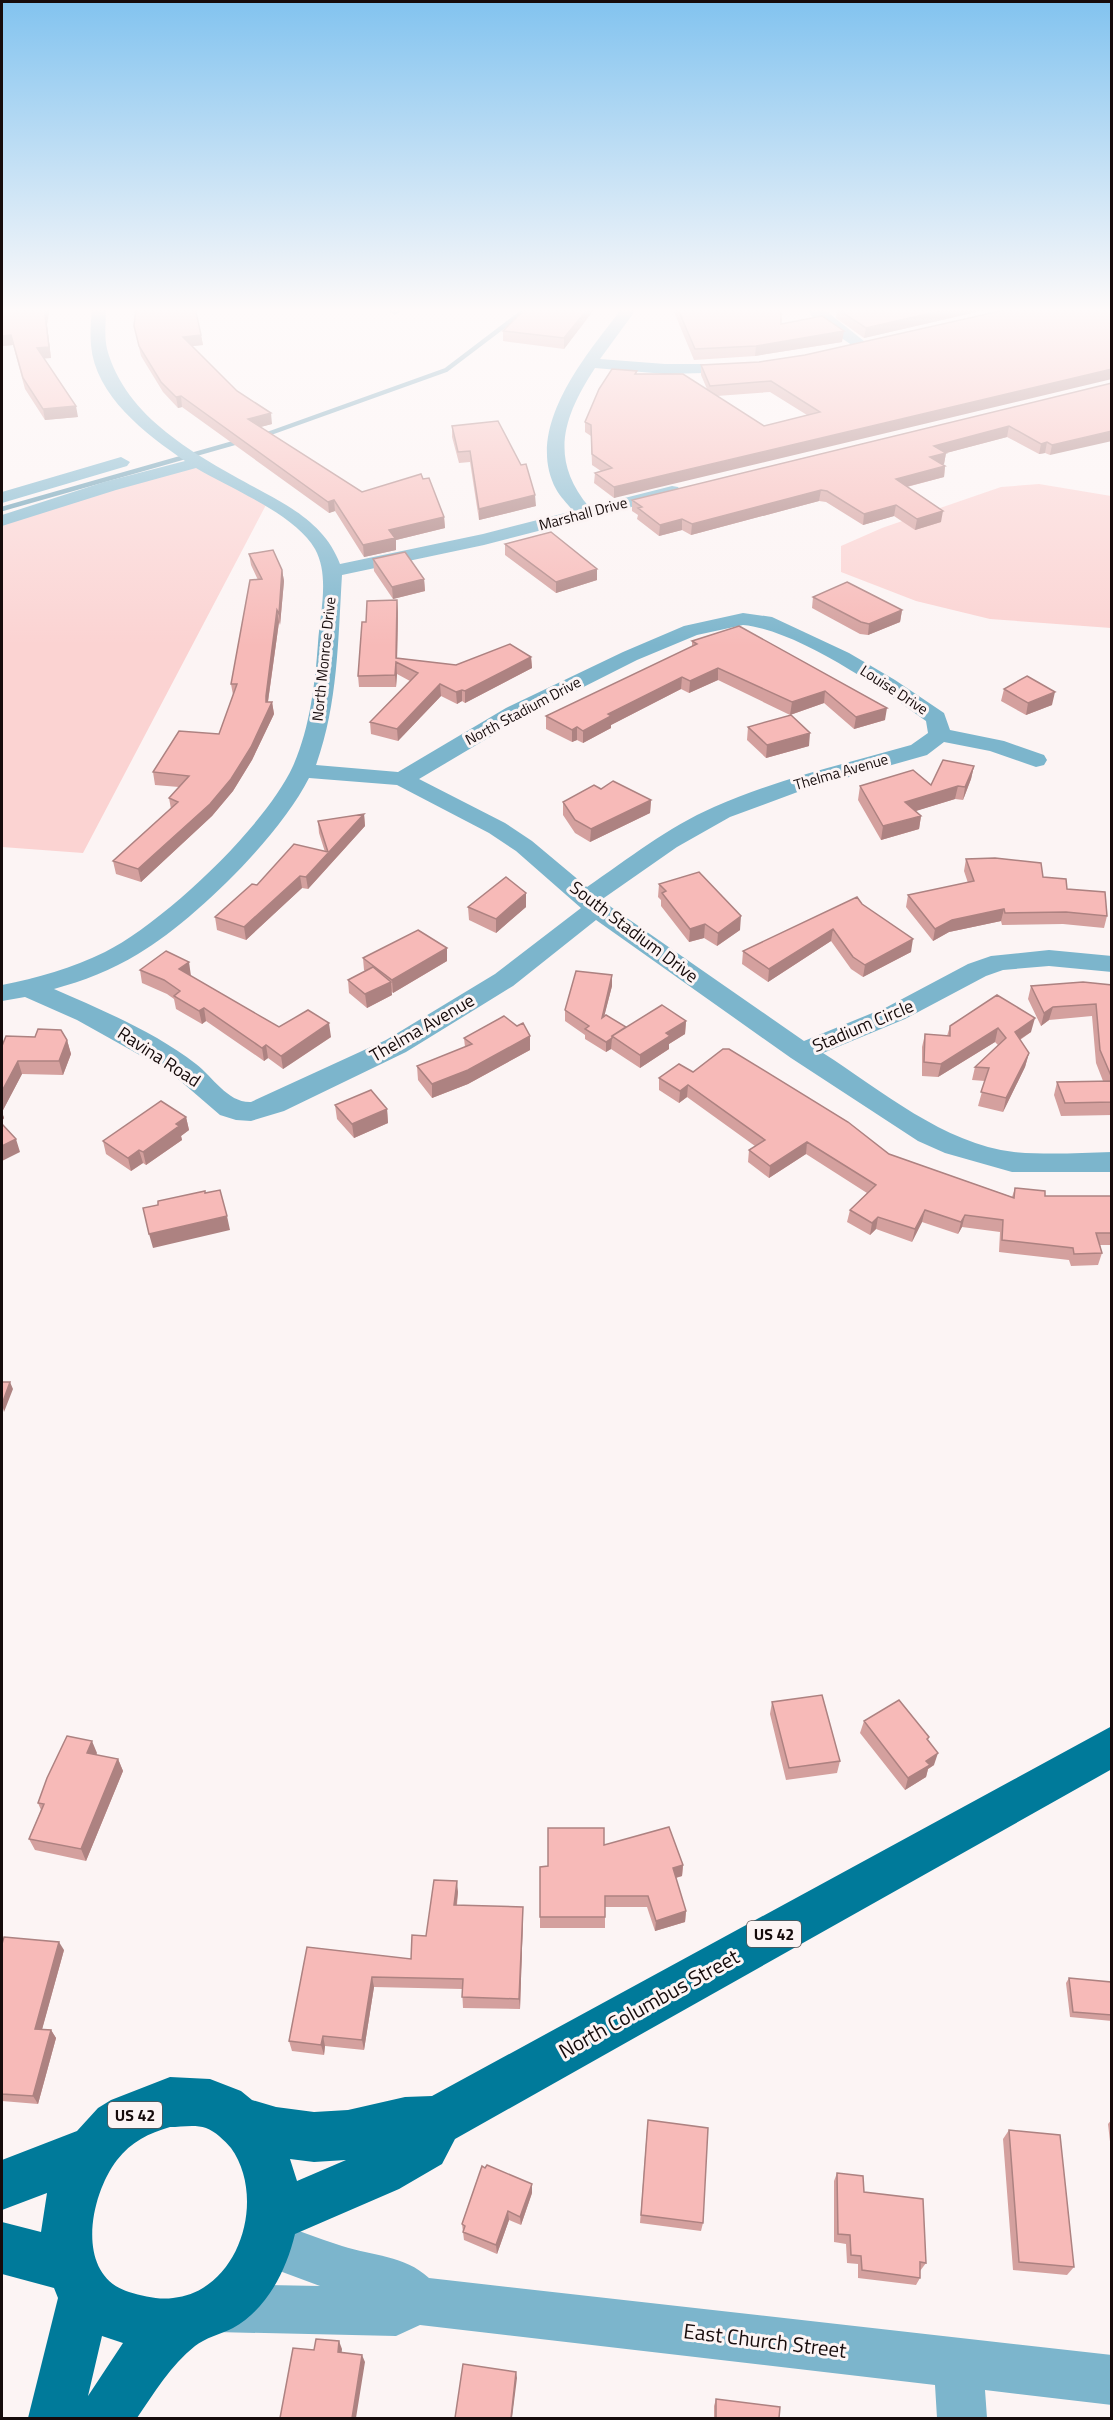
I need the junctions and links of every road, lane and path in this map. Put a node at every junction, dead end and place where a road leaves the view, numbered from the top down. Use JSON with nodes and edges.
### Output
{"nodes":[{"id":1,"x":142,"y":420,"type":"edge"},
{"id":2,"x":560,"y":420,"type":"edge"},
{"id":3,"x":187,"y":454,"type":"junction"},
{"id":4,"x":693,"y":486,"type":"edge"},
{"id":5,"x":2,"y":498,"type":"edge"},
{"id":6,"x":585,"y":513,"type":"junction"},
{"id":7,"x":2,"y":521,"type":"edge"},
{"id":8,"x":333,"y":571,"type":"junction"},
{"id":9,"x":743,"y":619,"type":"joint"},
{"id":10,"x":939,"y":734,"type":"junction"},
{"id":11,"x":1035,"y":760,"type":"dead end"},
{"id":12,"x":302,"y":771,"type":"junction"},
{"id":13,"x":402,"y":779,"type":"junction"},
{"id":14,"x":591,"y":904,"type":"junction"},
{"id":15,"x":1112,"y":964,"type":"edge"},
{"id":16,"x":88,"y":969,"type":"junction"},
{"id":17,"x":28,"y":988,"type":"junction"},
{"id":18,"x":2,"y":993,"type":"edge"},
{"id":19,"x":84,"y":1011,"type":"junction"},
{"id":20,"x":801,"y":1052,"type":"junction"},
{"id":21,"x":230,"y":1108,"type":"joint"},
{"id":22,"x":1112,"y":1162,"type":"edge"},
{"id":23,"x":1112,"y":1746,"type":"edge"},
{"id":24,"x":437,"y":2121,"type":"junction"},
{"id":25,"x":242,"y":2122,"type":"junction"},
{"id":26,"x":95,"y":2149,"type":"junction"},
{"id":27,"x":2,"y":2185,"type":"edge"},
{"id":28,"x":270,"y":2230,"type":"junction"},
{"id":29,"x":2,"y":2248,"type":"edge"},
{"id":30,"x":78,"y":2282,"type":"junction"},
{"id":31,"x":418,"y":2301,"type":"junction"},
{"id":32,"x":197,"y":2316,"type":"junction"},
{"id":33,"x":959,"y":2363,"type":"junction"},
{"id":34,"x":1112,"y":2380,"type":"edge"},
{"id":35,"x":55,"y":2418,"type":"edge"},
{"id":36,"x":106,"y":2418,"type":"edge"},
{"id":37,"x":962,"y":2418,"type":"edge"}],
"edges":[{"from":1,"to":3,"type":"street","name":"North Monroe Drive"},
{"from":2,"to":6,"type":"street"},
{"from":3,"to":5,"type":"street"},
{"from":3,"to":7,"type":"street"},
{"from":3,"to":8,"type":"street","name":"North Monroe Drive"},
{"from":4,"to":6,"type":"street","name":"Marshall Drive"},
{"from":6,"to":8,"type":"street","name":"Marshall Drive"},
{"from":8,"to":12,"type":"street","name":"North Monroe Drive"},
{"from":9,"to":10,"type":"street","name":"Louise Drive"},
{"from":9,"to":13,"type":"street","name":"North Stadium Drive"},
{"from":10,"to":11,"type":"street","name":"Louise Drive"},
{"from":10,"to":14,"type":"street","name":"Thelma Avenue"},
{"from":12,"to":13,"type":"street"},
{"from":12,"to":16,"type":"street","name":"North Monroe Drive"},
{"from":13,"to":14,"type":"street","name":"South Stadium Drive"},
{"from":14,"to":20,"type":"street","name":"South Stadium Drive"},
{"from":14,"to":21,"type":"street","name":"Thelma Avenue"},
{"from":15,"to":20,"type":"street","name":"Stadium Circle"},
{"from":16,"to":17,"type":"street","name":"North Monroe Drive"},
{"from":16,"to":19,"type":"street"},
{"from":17,"to":18,"type":"street","name":"North Monroe Drive"},
{"from":17,"to":19,"type":"street","name":"Ravina Road"},
{"from":19,"to":21,"type":"street","name":"Ravina Road"},
{"from":20,"to":22,"type":"street","name":"Stadium Circle"},
{"from":23,"to":24,"type":"main road","name":"North Columbus Street","number":"US 42"},
{"from":24,"to":25,"type":"main road","name":"North Columbus Street","number":"US 42"},
{"from":24,"to":28,"type":"main road"},
{"from":25,"to":26,"type":"main road","number":"US 42"},
{"from":25,"to":28,"type":"main road","number":"US 42"},
{"from":26,"to":27,"type":"main road"},
{"from":26,"to":30,"type":"main road","number":"US 42"},
{"from":28,"to":31,"type":"street"},
{"from":28,"to":32,"type":"main road","number":"US 42"},
{"from":29,"to":30,"type":"main road"},
{"from":30,"to":32,"type":"main road"},
{"from":30,"to":35,"type":"main road","number":"US 42"},
{"from":31,"to":32,"type":"street","name":"East Church Street"},
{"from":31,"to":33,"type":"street","name":"East Church Street"},
{"from":32,"to":36,"type":"main road","number":"US 42"},
{"from":33,"to":34,"type":"street","name":"East Church Street"},
{"from":33,"to":37,"type":"street"}]}
